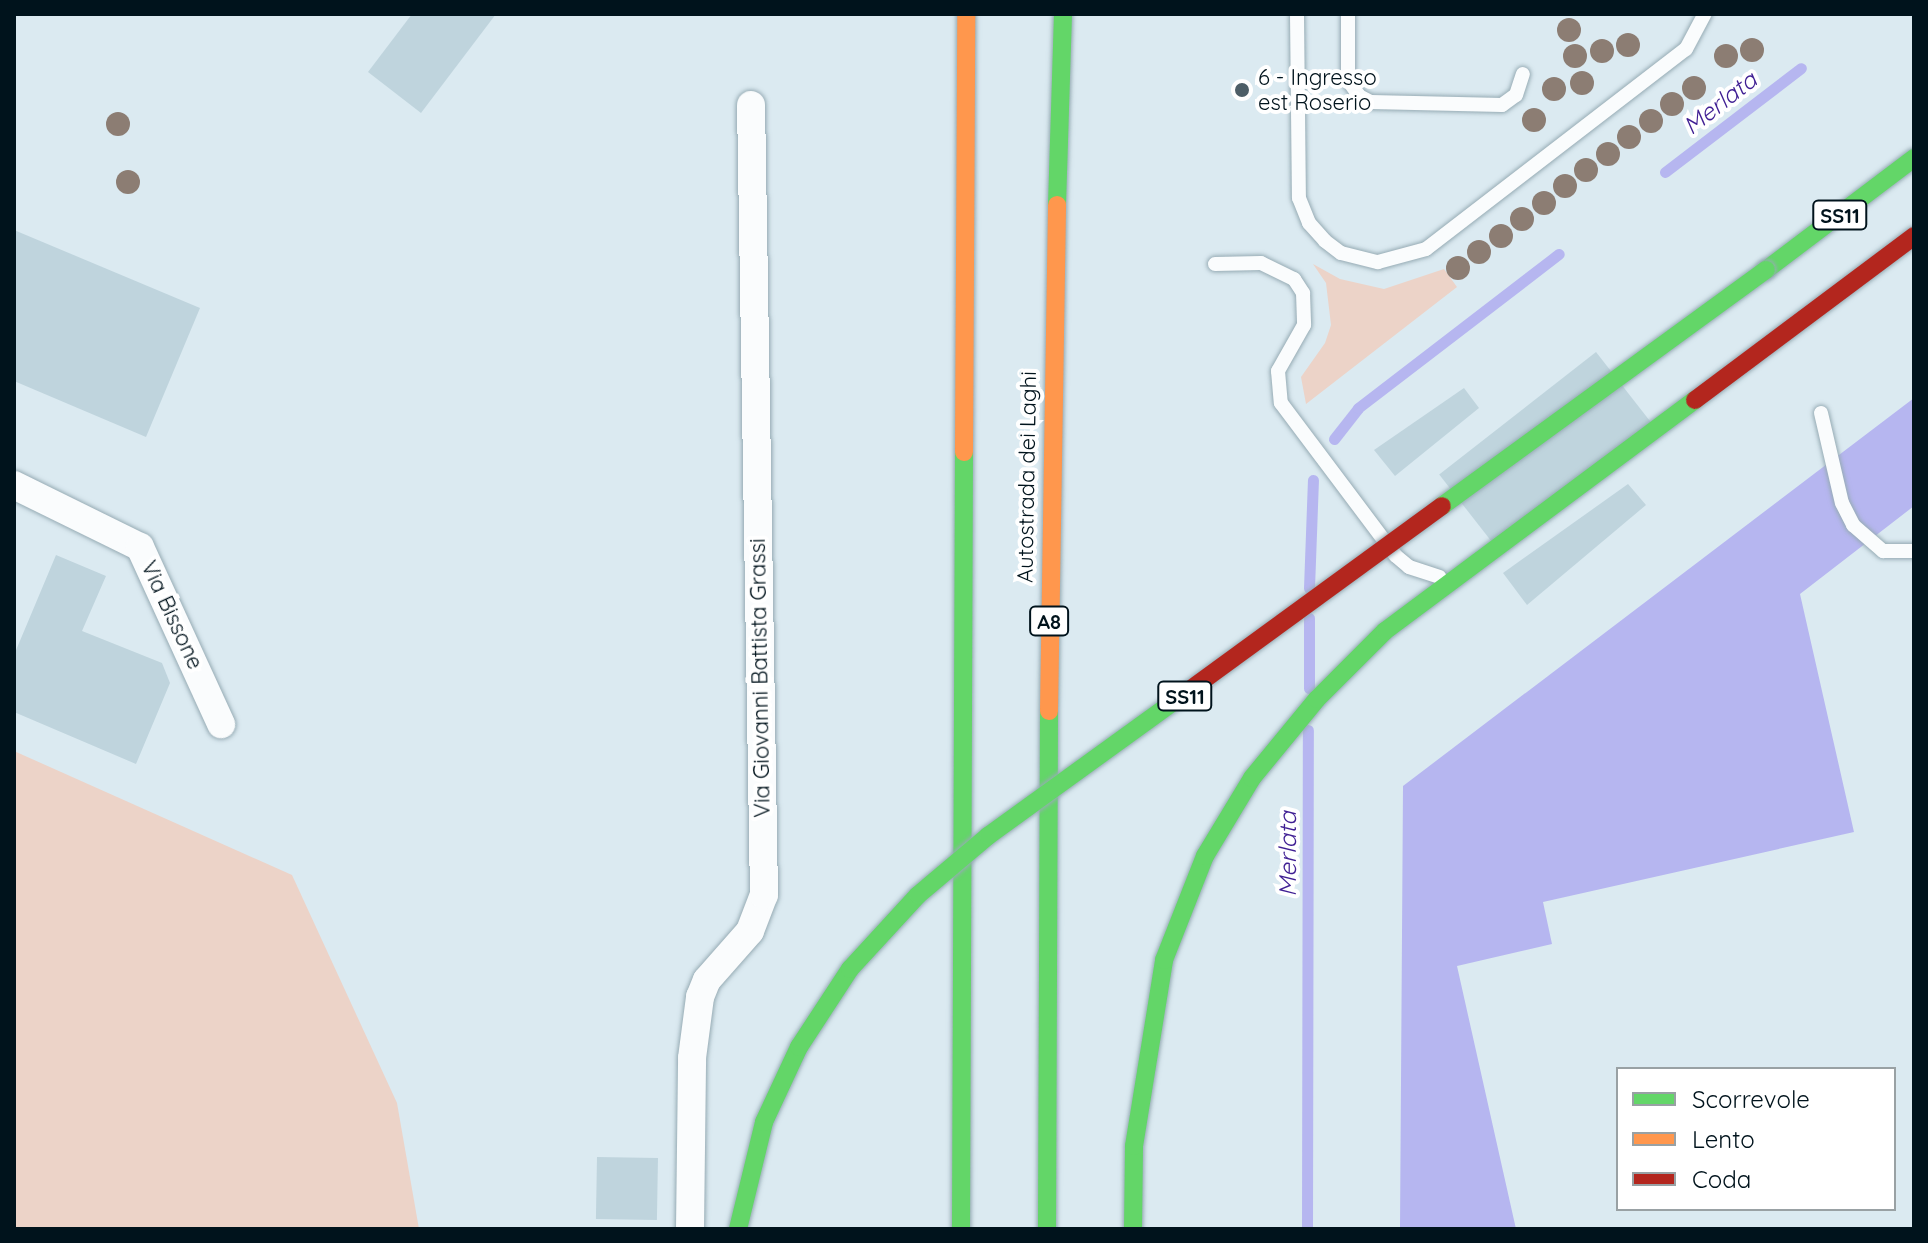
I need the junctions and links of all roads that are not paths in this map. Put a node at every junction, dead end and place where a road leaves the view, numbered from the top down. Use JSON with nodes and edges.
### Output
{"nodes":[{"id":1,"x":966,"y":14,"type":"edge"},
{"id":2,"x":1063,"y":14,"type":"edge"},
{"id":3,"x":1297,"y":14,"type":"edge"},
{"id":4,"x":1348,"y":14,"type":"edge"},
{"id":5,"x":1705,"y":14,"type":"edge"},
{"id":6,"x":1523,"y":74,"type":"dead end"},
{"id":7,"x":751,"y":105,"type":"dead end"},
{"id":8,"x":1914,"y":158,"type":"edge"},
{"id":9,"x":1914,"y":236,"type":"edge"},
{"id":10,"x":1215,"y":264,"type":"dead end"},
{"id":11,"x":1821,"y":413,"type":"dead end"},
{"id":12,"x":14,"y":485,"type":"edge"},
{"id":13,"x":1914,"y":551,"type":"edge"},
{"id":14,"x":1439,"y":577,"type":"dead end"},
{"id":15,"x":221,"y":724,"type":"dead end"},
{"id":16,"x":690,"y":1229,"type":"edge"},
{"id":17,"x":738,"y":1229,"type":"edge"},
{"id":18,"x":961,"y":1229,"type":"edge"},
{"id":19,"x":1047,"y":1229,"type":"edge"},
{"id":20,"x":1133,"y":1229,"type":"edge"}],
"edges":[{"from":1,"to":18,"type":"highway"},
{"from":2,"to":19,"type":"highway","name":"Autostrada dei Laghi","number":"A8"},
{"from":3,"to":5,"type":"lane"},
{"from":4,"to":6,"type":"lane"},
{"from":7,"to":16,"type":"street","name":"Via Giovanni Battista Grassi"},
{"from":8,"to":17,"type":"highway","number":"SS11","bridge":true},
{"from":9,"to":20,"type":"highway","number":"SS11"},
{"from":10,"to":14,"type":"lane"},
{"from":11,"to":13,"type":"lane"},
{"from":12,"to":15,"type":"street","name":"Via Bissone"}]}
